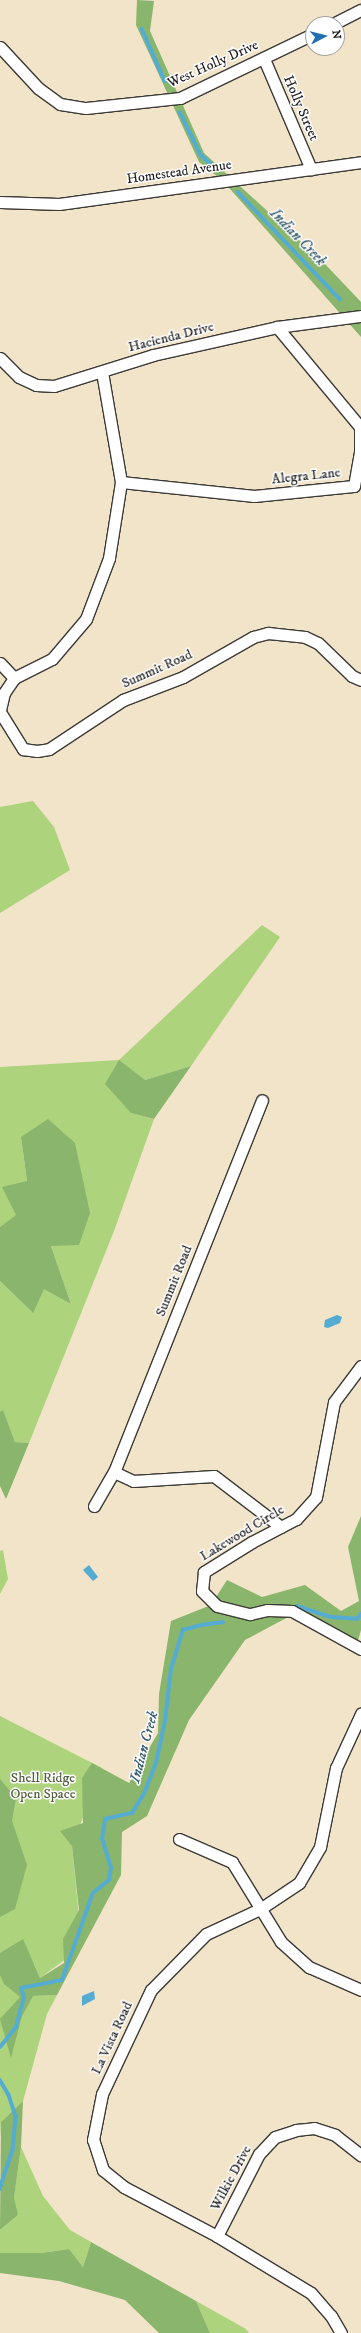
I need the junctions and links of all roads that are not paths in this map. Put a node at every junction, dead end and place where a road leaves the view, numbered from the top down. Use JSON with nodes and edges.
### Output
{"nodes":[{"id":1,"x":361,"y":10,"type":"edge"},
{"id":2,"x":345,"y":18,"type":"edge"},
{"id":3,"x":305,"y":38,"type":"edge"},
{"id":4,"x":0,"y":48,"type":"edge"},
{"id":5,"x":264,"y":59,"type":"junction"},
{"id":6,"x":361,"y":162,"type":"edge"},
{"id":7,"x":311,"y":169,"type":"junction"},
{"id":8,"x":0,"y":202,"type":"edge"},
{"id":9,"x":361,"y":316,"type":"edge"},
{"id":10,"x":277,"y":327,"type":"junction"},
{"id":11,"x":0,"y":358,"type":"edge"},
{"id":12,"x":102,"y":372,"type":"junction"},
{"id":13,"x":360,"y":428,"type":"edge"},
{"id":14,"x":121,"y":482,"type":"junction"},
{"id":15,"x":0,"y":663,"type":"edge"},
{"id":16,"x":14,"y":678,"type":"junction"},
{"id":17,"x":361,"y":680,"type":"edge"},
{"id":18,"x":0,"y":711,"type":"edge"},
{"id":19,"x":262,"y":1100,"type":"dead end"},
{"id":20,"x":361,"y":1366,"type":"edge"},
{"id":21,"x":114,"y":1472,"type":"junction"},
{"id":22,"x":94,"y":1506,"type":"dead end"},
{"id":23,"x":281,"y":1527,"type":"junction"},
{"id":24,"x":361,"y":1649,"type":"edge"},
{"id":25,"x":361,"y":1714,"type":"edge"},
{"id":26,"x":179,"y":1839,"type":"dead end"},
{"id":27,"x":260,"y":1908,"type":"junction"},
{"id":28,"x":361,"y":1990,"type":"edge"},
{"id":29,"x":361,"y":2155,"type":"edge"},
{"id":30,"x":217,"y":2236,"type":"junction"},
{"id":31,"x":341,"y":2333,"type":"edge"}],
"edges":[{"from":1,"to":2,"type":"street"},
{"from":3,"to":5,"type":"street","name":"West Holly Drive"},
{"from":4,"to":5,"type":"street","name":"West Holly Drive"},
{"from":5,"to":7,"type":"street","name":"Holly Street"},
{"from":6,"to":7,"type":"street","name":"Homestead Avenue"},
{"from":7,"to":8,"type":"street","name":"Homestead Avenue"},
{"from":9,"to":10,"type":"street","name":"Hacienda Drive"},
{"from":10,"to":12,"type":"street","name":"Hacienda Drive"},
{"from":10,"to":13,"type":"street","name":"Alegra Lane"},
{"from":11,"to":12,"type":"street","name":"Hacienda Drive"},
{"from":12,"to":14,"type":"street"},
{"from":13,"to":14,"type":"street","name":"Alegra Lane"},
{"from":14,"to":16,"type":"street"},
{"from":15,"to":16,"type":"street"},
{"from":16,"to":18,"type":"street","name":"Summit Road"},
{"from":17,"to":18,"type":"street","name":"Summit Road"},
{"from":19,"to":21,"type":"street","name":"Summit Road"},
{"from":20,"to":23,"type":"street","name":"Lakewood Circle"},
{"from":21,"to":22,"type":"street","name":"Summit Road"},
{"from":21,"to":23,"type":"street"},
{"from":23,"to":24,"type":"street","name":"Lakewood Circle"},
{"from":25,"to":27,"type":"street","name":"La Vista Road"},
{"from":26,"to":27,"type":"street"},
{"from":27,"to":28,"type":"street"},
{"from":27,"to":30,"type":"street","name":"La Vista Road"},
{"from":29,"to":30,"type":"street","name":"Wilkie Drive"},
{"from":30,"to":31,"type":"street","name":"La Vista Road"}]}
